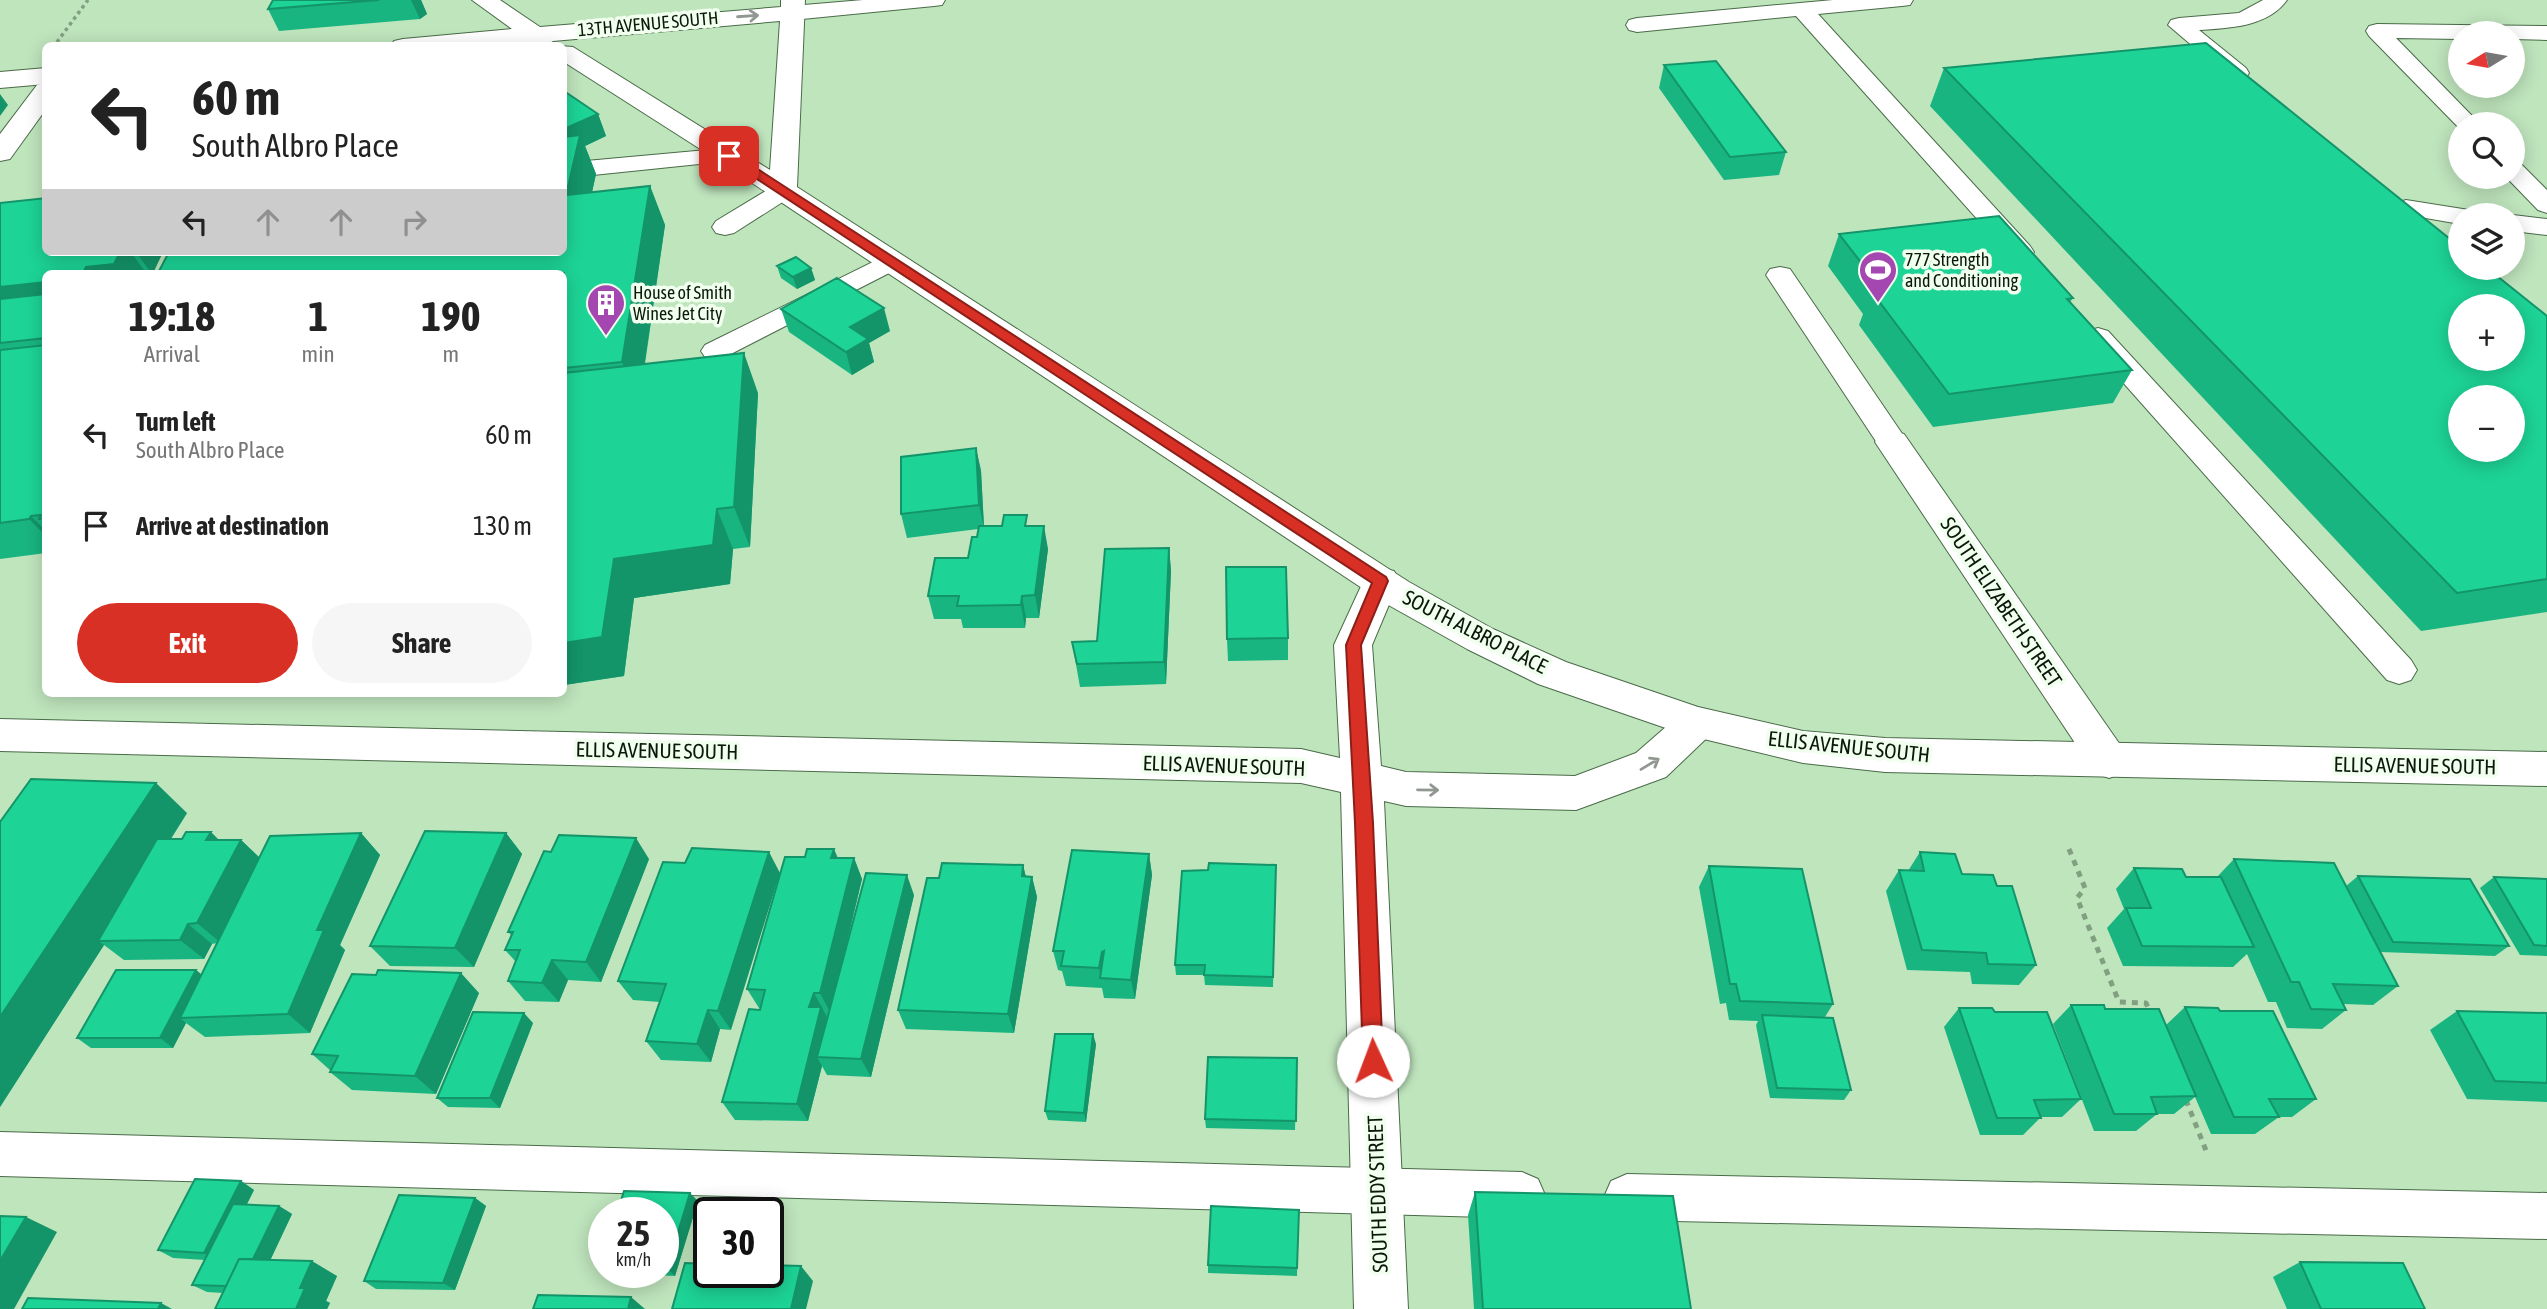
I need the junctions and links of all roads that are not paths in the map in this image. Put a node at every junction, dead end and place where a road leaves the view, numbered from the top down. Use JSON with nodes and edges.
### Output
{"nodes":[{"id":1,"x":484,"y":0,"type":"edge"},
{"id":2,"x":934,"y":0,"type":"edge"},
{"id":3,"x":1902,"y":0,"type":"edge"},
{"id":4,"x":2181,"y":0,"type":"edge"},
{"id":5,"x":2276,"y":0,"type":"edge"},
{"id":6,"x":909,"y":1,"type":"edge"},
{"id":7,"x":792,"y":6,"type":"edge"},
{"id":8,"x":1802,"y":10,"type":"junction"},
{"id":9,"x":2209,"y":22,"type":"junction"},
{"id":10,"x":1637,"y":25,"type":"dead end"},
{"id":11,"x":2547,"y":33,"type":"edge"},
{"id":12,"x":543,"y":40,"type":"edge"},
{"id":13,"x":496,"y":42,"type":"edge"},
{"id":14,"x":567,"y":53,"type":"edge"},
{"id":15,"x":42,"y":76,"type":"edge"},
{"id":16,"x":0,"y":80,"type":"edge"},
{"id":17,"x":2252,"y":83,"type":"edge"},
{"id":18,"x":42,"y":95,"type":"edge"},
{"id":19,"x":2456,"y":112,"type":"edge"},
{"id":20,"x":0,"y":153,"type":"edge"},
{"id":21,"x":729,"y":156,"type":"junction"},
{"id":22,"x":567,"y":171,"type":"edge"},
{"id":23,"x":2525,"y":174,"type":"edge"},
{"id":24,"x":783,"y":191,"type":"junction"},
{"id":25,"x":2547,"y":205,"type":"edge"},
{"id":26,"x":2406,"y":208,"type":"edge"},
{"id":27,"x":2448,"y":214,"type":"edge"},
{"id":28,"x":2525,"y":224,"type":"edge"},
{"id":29,"x":725,"y":227,"type":"dead end"},
{"id":30,"x":2547,"y":227,"type":"edge"},
{"id":31,"x":889,"y":262,"type":"junction"},
{"id":32,"x":2035,"y":267,"type":"edge"},
{"id":33,"x":1780,"y":275,"type":"dead end"},
{"id":34,"x":2082,"y":319,"type":"edge"},
{"id":35,"x":715,"y":351,"type":"dead end"},
{"id":36,"x":1892,"y":442,"type":"joint"},
{"id":37,"x":1381,"y":581,"type":"junction"},
{"id":38,"x":2399,"y":670,"type":"dead end"},
{"id":39,"x":1697,"y":723,"type":"junction"},
{"id":40,"x":0,"y":734,"type":"edge"},
{"id":41,"x":2109,"y":761,"type":"junction"},
{"id":42,"x":2547,"y":769,"type":"edge"},
{"id":43,"x":1361,"y":779,"type":"junction"},
{"id":44,"x":0,"y":1154,"type":"edge"},
{"id":45,"x":1378,"y":1193,"type":"junction"},
{"id":46,"x":2547,"y":1216,"type":"edge"},
{"id":47,"x":1381,"y":1309,"type":"edge"}],
"edges":[{"from":1,"to":12,"type":"street"},
{"from":2,"to":6,"type":"lane","name":"13TH AVENUE SOUTH"},
{"from":3,"to":8,"type":"lane"},
{"from":4,"to":9,"type":"lane"},
{"from":5,"to":9,"type":"lane"},
{"from":6,"to":7,"type":"lane","name":"13TH AVENUE SOUTH"},
{"from":12,"to":7,"type":"street","name":"13TH AVENUE SOUTH","one_way":true},
{"from":7,"to":24,"type":"street"},
{"from":8,"to":10,"type":"lane"},
{"from":8,"to":32,"type":"lane"},
{"from":9,"to":17,"type":"lane"},
{"from":11,"to":19,"type":"lane"},
{"from":12,"to":13,"type":"street","name":"13TH AVENUE SOUTH"},
{"from":14,"to":21,"type":"street","name":"SOUTH ALBRO PLACE"},
{"from":15,"to":16,"type":"street"},
{"from":18,"to":20,"type":"street"},
{"from":21,"to":22,"type":"lane"},
{"from":21,"to":24,"type":"street","name":"SOUTH ALBRO PLACE"},
{"from":23,"to":25,"type":"lane"},
{"from":24,"to":29,"type":"lane"},
{"from":24,"to":31,"type":"street","name":"SOUTH ALBRO PLACE"},
{"from":26,"to":27,"type":"lane"},
{"from":28,"to":30,"type":"lane"},
{"from":31,"to":35,"type":"lane"},
{"from":31,"to":37,"type":"street","name":"SOUTH ALBRO PLACE"},
{"from":33,"to":36,"type":"lane"},
{"from":34,"to":38,"type":"lane"},
{"from":36,"to":41,"type":"street","name":"SOUTH ELIZABETH STREET"},
{"from":37,"to":39,"type":"street","name":"SOUTH ALBRO PLACE"},
{"from":37,"to":43,"type":"street","name":"SOUTH EDDY STREET"},
{"from":39,"to":41,"type":"street","name":"ELLIS AVENUE SOUTH"},
{"from":43,"to":39,"type":"street","name":"ELLIS AVENUE SOUTH","one_way":true},
{"from":40,"to":43,"type":"street","name":"ELLIS AVENUE SOUTH"},
{"from":41,"to":42,"type":"street","name":"ELLIS AVENUE SOUTH"},
{"from":43,"to":45,"type":"street","name":"SOUTH EDDY STREET"},
{"from":44,"to":45,"type":"lane"},
{"from":45,"to":46,"type":"lane"},
{"from":45,"to":47,"type":"street","name":"SOUTH EDDY STREET"}]}
